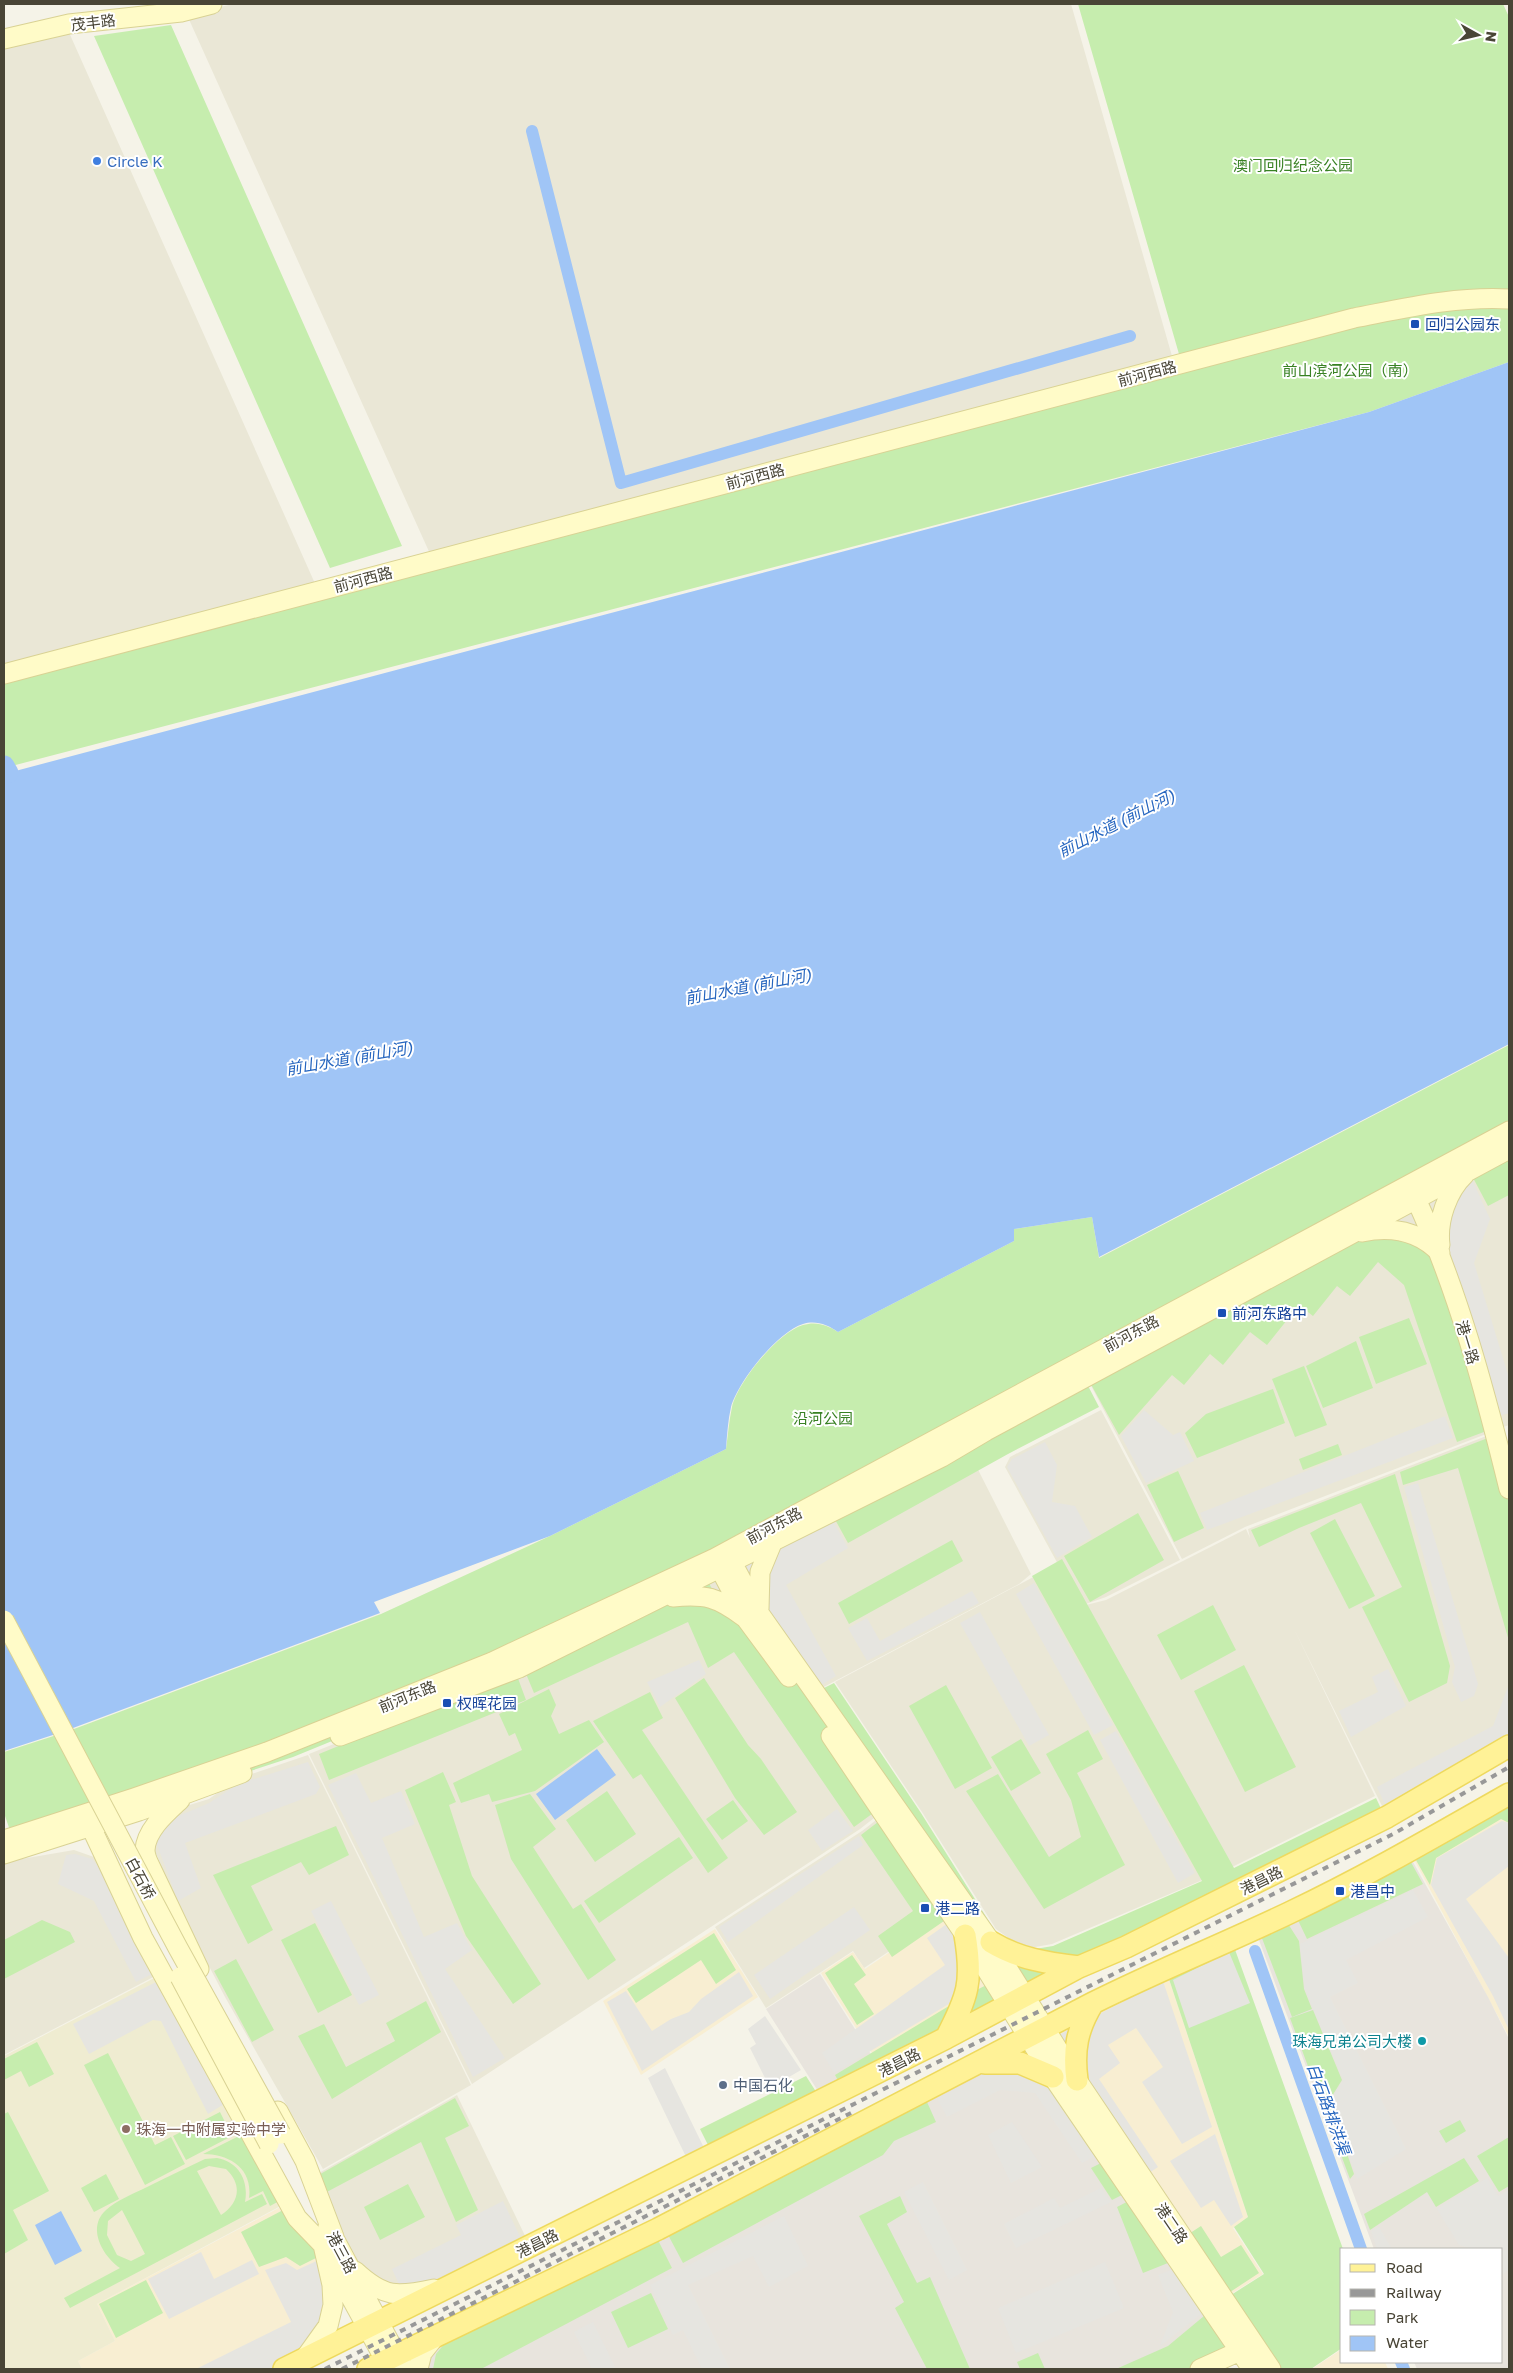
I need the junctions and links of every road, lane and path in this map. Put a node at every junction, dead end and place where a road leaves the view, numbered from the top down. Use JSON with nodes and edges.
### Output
{"nodes":[{"id":1,"x":212,"y":4,"type":"edge"},
{"id":2,"x":4,"y":38,"type":"edge"},
{"id":3,"x":1509,"y":299,"type":"edge"},
{"id":4,"x":4,"y":674,"type":"edge"},
{"id":5,"x":1509,"y":1132,"type":"edge"},
{"id":6,"x":1509,"y":1149,"type":"edge"},
{"id":7,"x":1468,"y":1171,"type":"junction"},
{"id":8,"x":1416,"y":1199,"type":"junction"},
{"id":9,"x":1334,"y":1243,"type":"junction"},
{"id":10,"x":1441,"y":1254,"type":"junction"},
{"id":11,"x":1509,"y":1488,"type":"edge"},
{"id":12,"x":772,"y":1543,"type":"junction"},
{"id":13,"x":723,"y":1560,"type":"junction"},
{"id":14,"x":661,"y":1598,"type":"junction"},
{"id":15,"x":753,"y":1616,"type":"junction"},
{"id":16,"x":4,"y":1620,"type":"edge"},
{"id":17,"x":4,"y":1648,"type":"edge"},
{"id":18,"x":1509,"y":1746,"type":"edge"},
{"id":19,"x":1509,"y":1794,"type":"edge"},
{"id":20,"x":186,"y":1795,"type":"junction"},
{"id":21,"x":91,"y":1827,"type":"junction"},
{"id":22,"x":4,"y":1840,"type":"edge"},
{"id":23,"x":4,"y":1854,"type":"edge"},
{"id":24,"x":965,"y":1935,"type":"junction"},
{"id":25,"x":991,"y":1942,"type":"junction"},
{"id":26,"x":1079,"y":1967,"type":"junction"},
{"id":27,"x":1015,"y":2000,"type":"junction"},
{"id":28,"x":1093,"y":2003,"type":"junction"},
{"id":29,"x":1037,"y":2033,"type":"junction"},
{"id":30,"x":946,"y":2038,"type":"junction"},
{"id":31,"x":979,"y":2064,"type":"junction"},
{"id":32,"x":1053,"y":2077,"type":"junction"},
{"id":33,"x":1076,"y":2080,"type":"junction"},
{"id":34,"x":275,"y":2139,"type":"junction"},
{"id":35,"x":328,"y":2241,"type":"junction"},
{"id":36,"x":349,"y":2266,"type":"junction"},
{"id":37,"x":450,"y":2286,"type":"junction"},
{"id":38,"x":373,"y":2324,"type":"junction"},
{"id":39,"x":434,"y":2338,"type":"junction"},
{"id":40,"x":1247,"y":2348,"type":"junction"},
{"id":41,"x":304,"y":2360,"type":"junction"},
{"id":42,"x":388,"y":2365,"type":"edge"},
{"id":43,"x":284,"y":2369,"type":"edge"},
{"id":44,"x":418,"y":2369,"type":"edge"},
{"id":45,"x":1200,"y":2369,"type":"edge"},
{"id":46,"x":1252,"y":2369,"type":"edge"},
{"id":47,"x":1271,"y":2369,"type":"edge"}],
"edges":[{"from":1,"to":2,"type":"main road","name":"茂丰路"},
{"from":3,"to":4,"type":"main road","name":"前河西路"},
{"from":5,"to":13,"type":"main road","name":"前河东路"},
{"from":6,"to":7,"type":"main road","name":"前河东路"},
{"from":7,"to":8,"type":"main road","name":"前河东路"},
{"from":7,"to":10,"type":"main road"},
{"from":8,"to":9,"type":"main road","name":"前河东路"},
{"from":8,"to":10,"type":"main road","name":"港一路"},
{"from":9,"to":10,"type":"main road"},
{"from":9,"to":12,"type":"main road","name":"前河东路"},
{"from":10,"to":11,"type":"main road","name":"港一路"},
{"from":12,"to":13,"type":"main road","name":"前河东路"},
{"from":12,"to":15,"type":"main road"},
{"from":13,"to":14,"type":"main road","name":"前河东路"},
{"from":13,"to":15,"type":"main road","name":"港二路"},
{"from":13,"to":22,"type":"main road","name":"前河东路"},
{"from":14,"to":15,"type":"main road"},
{"from":14,"to":20,"type":"main road","name":"前河东路"},
{"from":15,"to":24,"type":"main road","name":"港二路"},
{"from":15,"to":25,"type":"main road","name":"港二路"},
{"from":16,"to":34,"type":"main road","name":"白石桥","bridge":true},
{"from":17,"to":34,"type":"main road","name":"白石桥","bridge":true},
{"from":18,"to":26,"type":"main road","name":"港昌路"},
{"from":19,"to":28,"type":"main road"},
{"from":20,"to":21,"type":"main road","name":"前河东路"},
{"from":20,"to":35,"type":"main road"},
{"from":21,"to":23,"type":"main road","name":"前河东路"},
{"from":21,"to":35,"type":"main road"},
{"from":24,"to":27,"type":"main road","name":"港二路"},
{"from":24,"to":30,"type":"main road"},
{"from":25,"to":26,"type":"main road"},
{"from":25,"to":27,"type":"main road","name":"港二路"},
{"from":26,"to":27,"type":"main road","name":"港昌路"},
{"from":27,"to":29,"type":"main road","name":"港二路"},
{"from":27,"to":30,"type":"main road","name":"港昌路"},
{"from":28,"to":29,"type":"main road"},
{"from":28,"to":33,"type":"main road"},
{"from":29,"to":31,"type":"main road"},
{"from":29,"to":32,"type":"main road","name":"港二路"},
{"from":29,"to":33,"type":"main road","name":"港二路"},
{"from":30,"to":37,"type":"main road","name":"港昌路"},
{"from":31,"to":32,"type":"main road"},
{"from":31,"to":39,"type":"main road"},
{"from":32,"to":40,"type":"main road","name":"港二路"},
{"from":33,"to":40,"type":"main road","name":"港二路"},
{"from":34,"to":35,"type":"main road"},
{"from":35,"to":36,"type":"main road","name":"港三路"},
{"from":35,"to":38,"type":"main road"},
{"from":35,"to":41,"type":"main road"},
{"from":36,"to":37,"type":"main road"},
{"from":36,"to":38,"type":"main road","name":"港三路"},
{"from":37,"to":38,"type":"main road","name":"港昌路"},
{"from":38,"to":41,"type":"main road","name":"港昌路"},
{"from":38,"to":42,"type":"main road","name":"港三路"},
{"from":39,"to":42,"type":"main road"},
{"from":39,"to":44,"type":"main road"},
{"from":40,"to":45,"type":"main road"},
{"from":40,"to":46,"type":"main road","name":"港二路"},
{"from":40,"to":47,"type":"main road","name":"港二路"},
{"from":41,"to":43,"type":"main road","name":"港昌路"}]}
